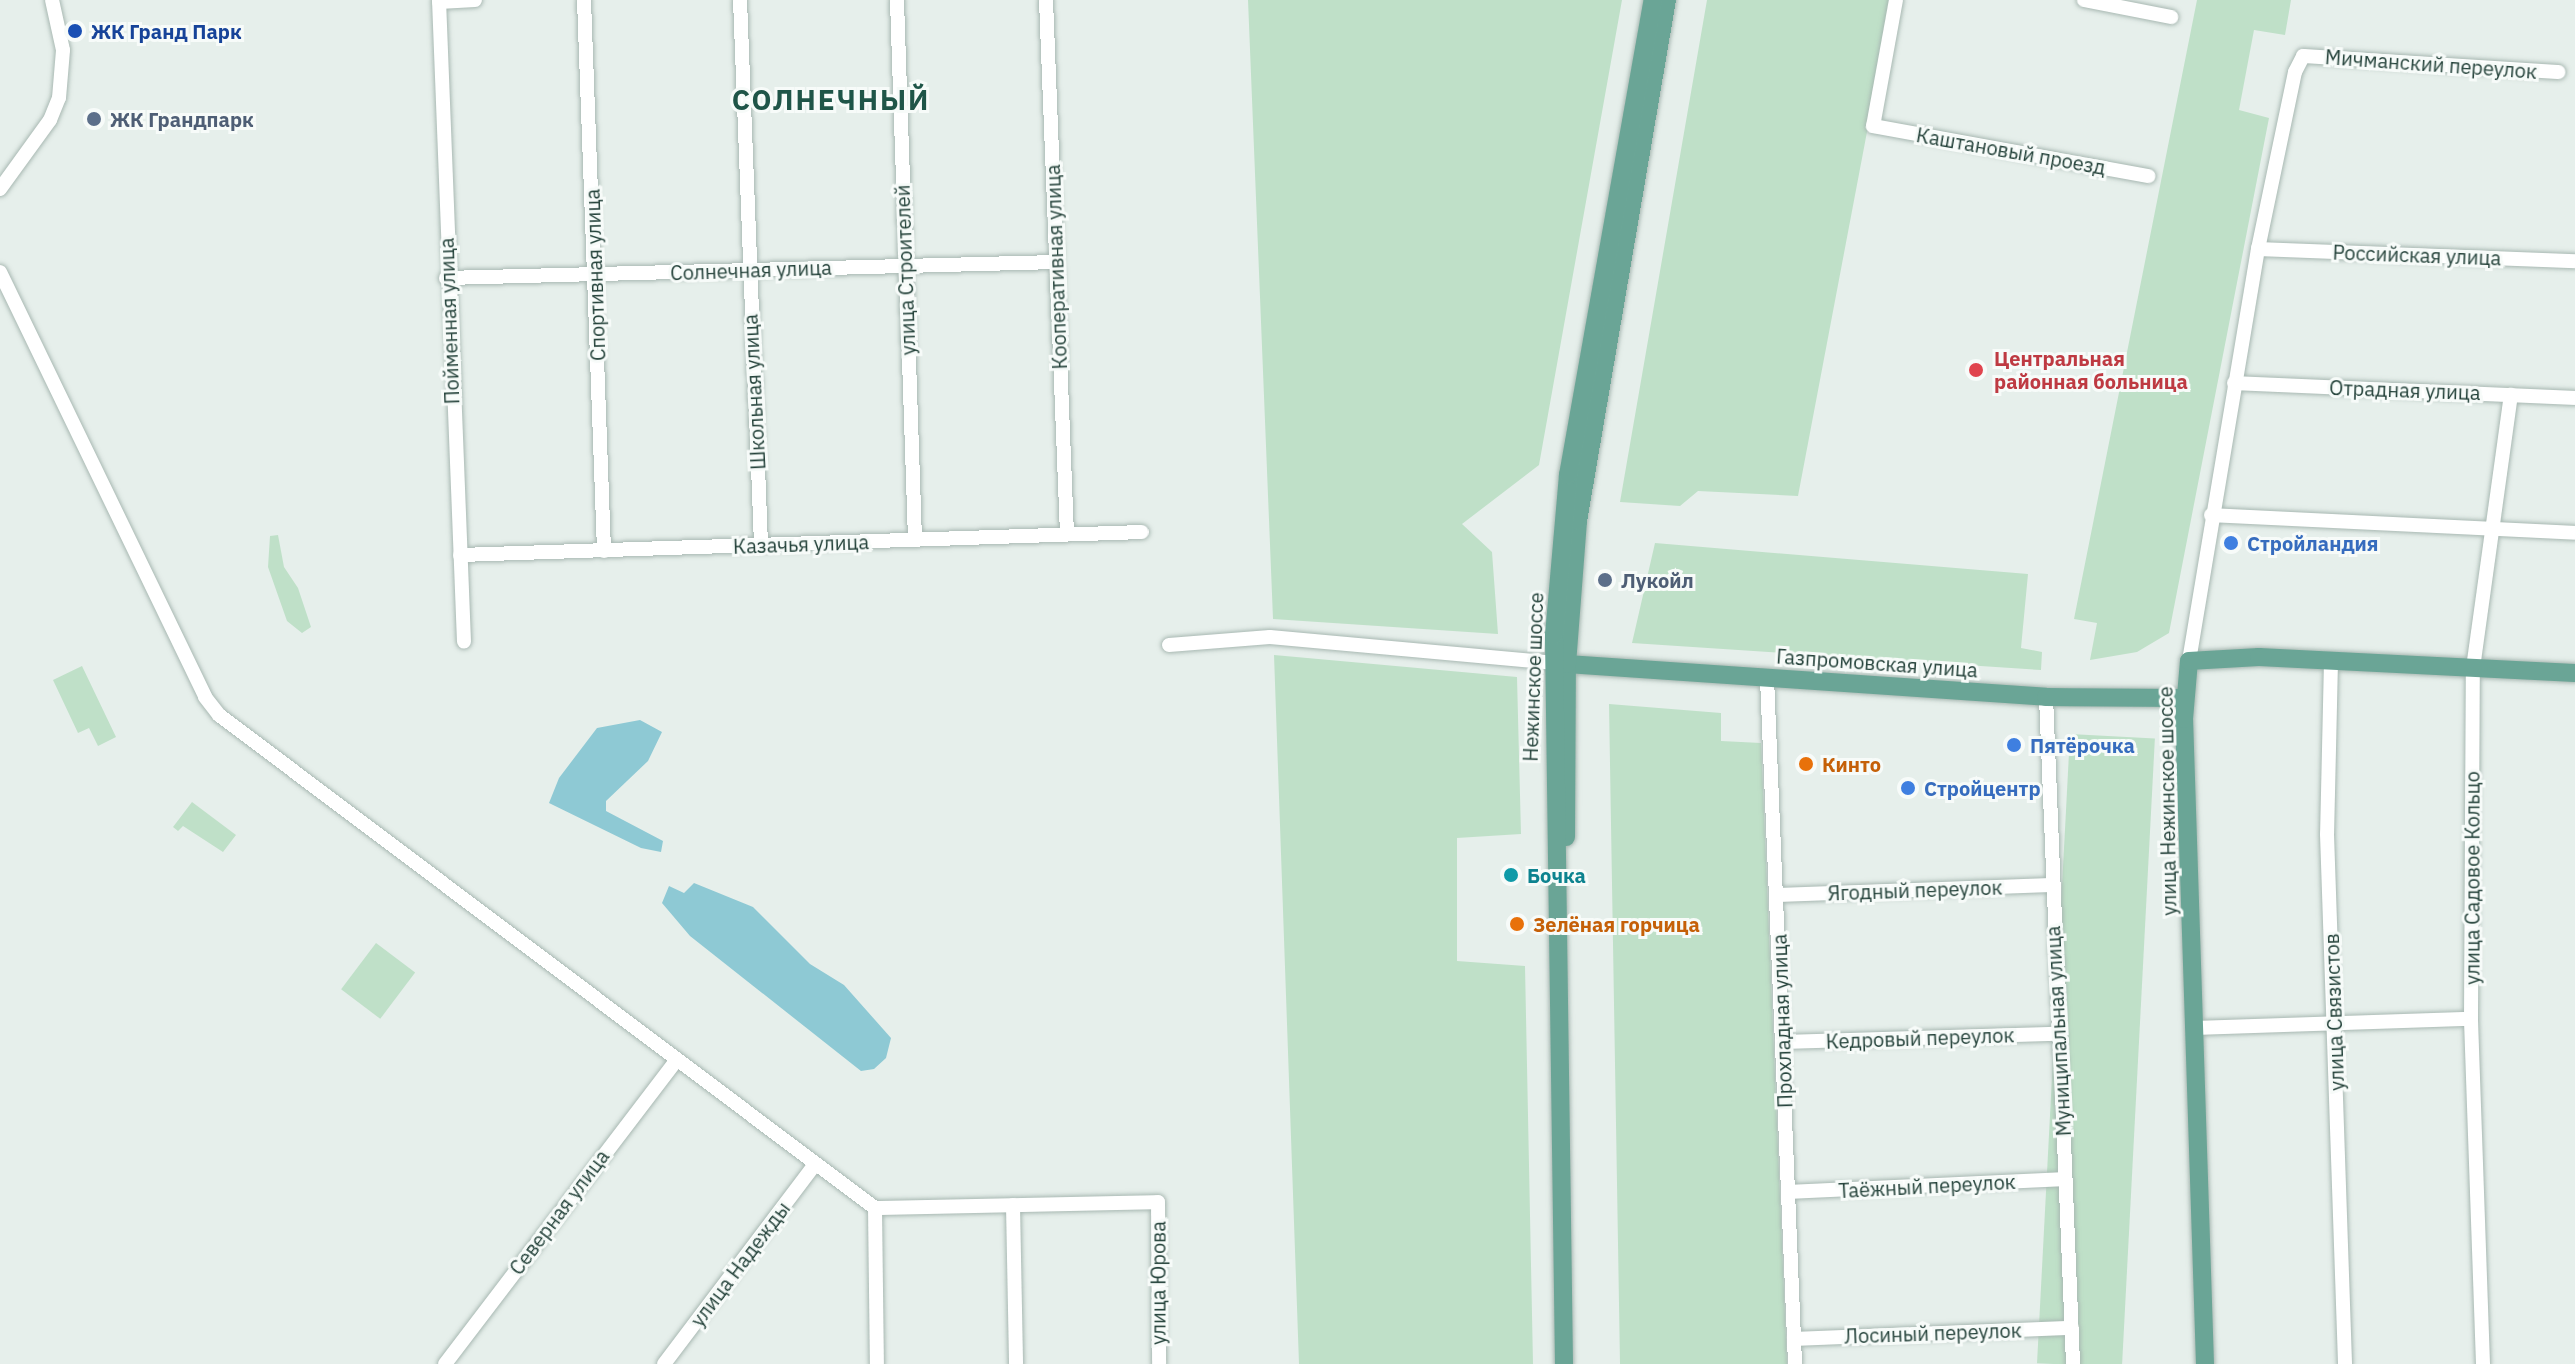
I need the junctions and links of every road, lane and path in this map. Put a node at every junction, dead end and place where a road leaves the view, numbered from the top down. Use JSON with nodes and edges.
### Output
{"nodes":[{"id":1,"x":52,"y":0,"type":"edge"},
{"id":2,"x":475,"y":0,"type":"edge"},
{"id":3,"x":584,"y":0,"type":"edge"},
{"id":4,"x":740,"y":0,"type":"edge"},
{"id":5,"x":897,"y":0,"type":"edge"},
{"id":6,"x":1046,"y":0,"type":"edge"},
{"id":7,"x":1653,"y":0,"type":"edge"},
{"id":8,"x":1667,"y":0,"type":"edge"},
{"id":9,"x":1896,"y":0,"type":"edge"},
{"id":10,"x":2084,"y":0,"type":"edge"},
{"id":11,"x":439,"y":1,"type":"edge"},
{"id":12,"x":2171,"y":17,"type":"dead end"},
{"id":13,"x":2303,"y":56,"type":"joint"},
{"id":14,"x":2558,"y":72,"type":"dead end"},
{"id":15,"x":2148,"y":176,"type":"dead end"},
{"id":16,"x":0,"y":189,"type":"edge"},
{"id":17,"x":2258,"y":249,"type":"junction"},
{"id":18,"x":2575,"y":261,"type":"edge"},
{"id":19,"x":1056,"y":262,"type":"junction"},
{"id":20,"x":905,"y":265,"type":"junction"},
{"id":21,"x":747,"y":269,"type":"junction"},
{"id":22,"x":0,"y":272,"type":"edge"},
{"id":23,"x":595,"y":276,"type":"junction"},
{"id":24,"x":446,"y":278,"type":"junction"},
{"id":25,"x":2234,"y":383,"type":"junction"},
{"id":26,"x":2511,"y":395,"type":"junction"},
{"id":27,"x":2575,"y":398,"type":"edge"},
{"id":28,"x":2211,"y":515,"type":"junction"},
{"id":29,"x":2494,"y":529,"type":"junction"},
{"id":30,"x":1142,"y":532,"type":"dead end"},
{"id":31,"x":2575,"y":533,"type":"edge"},
{"id":32,"x":1067,"y":534,"type":"junction"},
{"id":33,"x":915,"y":539,"type":"junction"},
{"id":34,"x":761,"y":545,"type":"junction"},
{"id":35,"x":604,"y":551,"type":"junction"},
{"id":36,"x":460,"y":555,"type":"junction"},
{"id":37,"x":464,"y":642,"type":"dead end"},
{"id":38,"x":1169,"y":645,"type":"dead end"},
{"id":39,"x":2189,"y":661,"type":"junction"},
{"id":40,"x":2331,"y":661,"type":"junction"},
{"id":41,"x":1560,"y":663,"type":"junction"},
{"id":42,"x":2473,"y":668,"type":"junction"},
{"id":43,"x":2575,"y":673,"type":"edge"},
{"id":44,"x":1767,"y":678,"type":"junction"},
{"id":45,"x":2046,"y":697,"type":"junction"},
{"id":46,"x":2185,"y":698,"type":"junction"},
{"id":47,"x":2051,"y":885,"type":"junction"},
{"id":48,"x":1778,"y":895,"type":"junction"},
{"id":49,"x":2471,"y":1019,"type":"junction"},
{"id":50,"x":2334,"y":1021,"type":"junction"},
{"id":51,"x":2194,"y":1028,"type":"junction"},
{"id":52,"x":2058,"y":1034,"type":"junction"},
{"id":53,"x":1782,"y":1042,"type":"junction"},
{"id":54,"x":676,"y":1061,"type":"junction"},
{"id":55,"x":815,"y":1164,"type":"junction"},
{"id":56,"x":2065,"y":1179,"type":"junction"},
{"id":57,"x":1789,"y":1192,"type":"junction"},
{"id":58,"x":1013,"y":1205,"type":"junction"},
{"id":59,"x":875,"y":1208,"type":"junction"},
{"id":60,"x":2072,"y":1328,"type":"junction"},
{"id":61,"x":1794,"y":1339,"type":"junction"},
{"id":62,"x":445,"y":1364,"type":"edge"},
{"id":63,"x":664,"y":1364,"type":"edge"},
{"id":64,"x":877,"y":1364,"type":"edge"},
{"id":65,"x":1016,"y":1364,"type":"edge"},
{"id":66,"x":1159,"y":1364,"type":"edge"},
{"id":67,"x":1564,"y":1364,"type":"edge"},
{"id":68,"x":1575,"y":1364,"type":"edge"},
{"id":69,"x":1795,"y":1364,"type":"edge"},
{"id":70,"x":2073,"y":1364,"type":"edge"},
{"id":71,"x":2205,"y":1364,"type":"edge"},
{"id":72,"x":2345,"y":1364,"type":"edge"},
{"id":73,"x":2483,"y":1364,"type":"edge"}],
"edges":[{"from":1,"to":16,"type":"street"},
{"from":2,"to":11,"type":"street"},
{"from":3,"to":23,"type":"street","name":"Спортивная улица"},
{"from":4,"to":21,"type":"street","name":"Школьная улица"},
{"from":5,"to":20,"type":"street","name":"улица Строителей"},
{"from":6,"to":19,"type":"street","name":"Кооперативная улица"},
{"from":7,"to":41,"type":"main road","name":"Нежинское шоссе"},
{"from":8,"to":41,"type":"main road","name":"Нежинское шоссе"},
{"from":9,"to":15,"type":"street","name":"Каштановый проезд"},
{"from":10,"to":12,"type":"street"},
{"from":11,"to":24,"type":"street","name":"Пойменная улица"},
{"from":13,"to":14,"type":"street","name":"Мичманский переулок"},
{"from":13,"to":17,"type":"street","name":"улица Нежинское шоссе"},
{"from":17,"to":18,"type":"street","name":"Российская улица"},
{"from":17,"to":25,"type":"street","name":"улица Нежинское шоссе"},
{"from":19,"to":20,"type":"street","name":"Солнечная улица"},
{"from":19,"to":32,"type":"street","name":"Кооперативная улица"},
{"from":20,"to":21,"type":"street","name":"Солнечная улица"},
{"from":20,"to":33,"type":"street","name":"улица Строителей"},
{"from":21,"to":23,"type":"street","name":"Солнечная улица"},
{"from":21,"to":34,"type":"street","name":"Школьная улица"},
{"from":22,"to":54,"type":"street"},
{"from":23,"to":24,"type":"street","name":"Солнечная улица"},
{"from":23,"to":35,"type":"street","name":"Спортивная улица"},
{"from":24,"to":36,"type":"street","name":"Пойменная улица"},
{"from":25,"to":26,"type":"street","name":"Отрадная улица"},
{"from":25,"to":28,"type":"street","name":"улица Нежинское шоссе"},
{"from":26,"to":27,"type":"street","name":"Отрадная улица"},
{"from":26,"to":29,"type":"street","name":"улица Садовое Кольцо"},
{"from":28,"to":29,"type":"street"},
{"from":28,"to":39,"type":"street","name":"улица Нежинское шоссе"},
{"from":29,"to":31,"type":"street"},
{"from":29,"to":42,"type":"street","name":"улица Садовое Кольцо"},
{"from":30,"to":32,"type":"street","name":"Казачья улица"},
{"from":32,"to":33,"type":"street","name":"Казачья улица"},
{"from":33,"to":34,"type":"street","name":"Казачья улица"},
{"from":34,"to":35,"type":"street","name":"Казачья улица"},
{"from":35,"to":36,"type":"street","name":"Казачья улица"},
{"from":36,"to":37,"type":"street","name":"Пойменная улица"},
{"from":38,"to":41,"type":"street"},
{"from":39,"to":40,"type":"main road"},
{"from":39,"to":46,"type":"main road","name":"улица Нежинское шоссе"},
{"from":40,"to":42,"type":"main road"},
{"from":40,"to":50,"type":"street","name":"улица Связистов"},
{"from":41,"to":44,"type":"main road","name":"Газпромовская улица"},
{"from":41,"to":67,"type":"main road","name":"Нежинское шоссе"},
{"from":41,"to":68,"type":"main road","name":"Нежинское шоссе"},
{"from":42,"to":43,"type":"main road"},
{"from":42,"to":49,"type":"street","name":"улица Садовое Кольцо"},
{"from":44,"to":45,"type":"main road","name":"Газпромовская улица"},
{"from":44,"to":48,"type":"street","name":"Прохладная улица"},
{"from":45,"to":46,"type":"main road","name":"Газпромовская улица"},
{"from":45,"to":47,"type":"street","name":"Муниципальная улица"},
{"from":46,"to":51,"type":"main road","name":"улица Нежинское шоссе"},
{"from":47,"to":48,"type":"street","name":"Ягодный переулок"},
{"from":47,"to":52,"type":"street","name":"Муниципальная улица"},
{"from":48,"to":53,"type":"street","name":"Прохладная улица"},
{"from":49,"to":50,"type":"street"},
{"from":49,"to":73,"type":"street","name":"улица Садовое Кольцо"},
{"from":50,"to":51,"type":"street"},
{"from":50,"to":72,"type":"street","name":"улица Связистов"},
{"from":51,"to":71,"type":"main road","name":"улица Нежинское шоссе"},
{"from":52,"to":53,"type":"street","name":"Кедровый переулок"},
{"from":52,"to":56,"type":"street","name":"Муниципальная улица"},
{"from":53,"to":57,"type":"street","name":"Прохладная улица"},
{"from":54,"to":55,"type":"street"},
{"from":54,"to":62,"type":"street","name":"Северная улица"},
{"from":55,"to":59,"type":"street"},
{"from":55,"to":63,"type":"street","name":"улица Надежды"},
{"from":56,"to":57,"type":"street","name":"Таёжный переулок"},
{"from":56,"to":60,"type":"street","name":"Муниципальная улица"},
{"from":57,"to":61,"type":"street","name":"Прохладная улица"},
{"from":58,"to":59,"type":"street"},
{"from":58,"to":65,"type":"street"},
{"from":58,"to":66,"type":"street","name":"улица Юрова"},
{"from":59,"to":64,"type":"street"},
{"from":60,"to":61,"type":"street","name":"Лосиный переулок"},
{"from":60,"to":70,"type":"street","name":"Муниципальная улица"},
{"from":61,"to":69,"type":"street","name":"Прохладная улица"}]}
